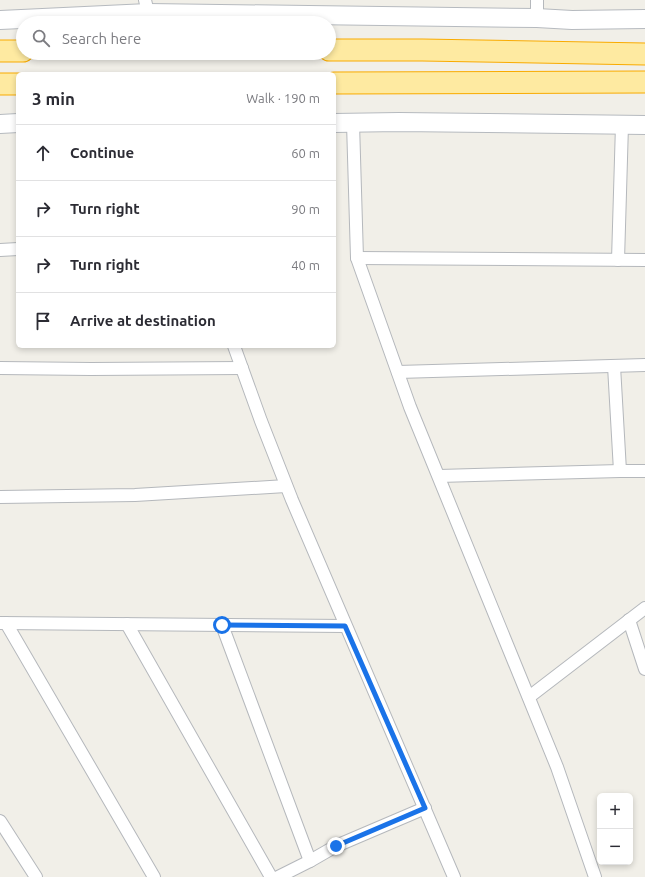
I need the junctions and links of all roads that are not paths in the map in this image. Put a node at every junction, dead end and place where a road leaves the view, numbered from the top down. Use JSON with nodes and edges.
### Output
{"nodes":[{"id":1,"x":537,"y":0,"type":"edge"},
{"id":2,"x":147,"y":6,"type":"edge"},
{"id":3,"x":42,"y":16,"type":"edge"},
{"id":4,"x":16,"y":18,"type":"edge"},
{"id":5,"x":537,"y":18,"type":"junction"},
{"id":6,"x":645,"y":19,"type":"edge"},
{"id":7,"x":0,"y":20,"type":"edge"},
{"id":8,"x":336,"y":50,"type":"edge"},
{"id":9,"x":0,"y":51,"type":"edge"},
{"id":10,"x":16,"y":51,"type":"edge"},
{"id":11,"x":645,"y":54,"type":"edge"},
{"id":12,"x":645,"y":82,"type":"edge"},
{"id":13,"x":336,"y":83,"type":"edge"},
{"id":14,"x":0,"y":84,"type":"edge"},
{"id":15,"x":16,"y":84,"type":"edge"},
{"id":16,"x":336,"y":123,"type":"edge"},
{"id":17,"x":353,"y":123,"type":"junction"},
{"id":18,"x":0,"y":124,"type":"edge"},
{"id":19,"x":16,"y":124,"type":"edge"},
{"id":20,"x":622,"y":125,"type":"junction"},
{"id":21,"x":645,"y":126,"type":"edge"},
{"id":22,"x":16,"y":249,"type":"edge"},
{"id":23,"x":0,"y":250,"type":"edge"},
{"id":24,"x":357,"y":258,"type":"junction"},
{"id":25,"x":618,"y":260,"type":"junction"},
{"id":26,"x":645,"y":260,"type":"edge"},
{"id":27,"x":235,"y":348,"type":"edge"},
{"id":28,"x":645,"y":365,"type":"edge"},
{"id":29,"x":614,"y":366,"type":"junction"},
{"id":30,"x":0,"y":368,"type":"edge"},
{"id":31,"x":242,"y":368,"type":"junction"},
{"id":32,"x":398,"y":372,"type":"junction"},
{"id":33,"x":620,"y":470,"type":"junction"},
{"id":34,"x":645,"y":471,"type":"edge"},
{"id":35,"x":439,"y":476,"type":"junction"},
{"id":36,"x":286,"y":486,"type":"junction"},
{"id":37,"x":0,"y":497,"type":"edge"},
{"id":38,"x":645,"y":608,"type":"edge"},
{"id":39,"x":629,"y":620,"type":"junction"},
{"id":40,"x":3,"y":623,"type":"edge"},
{"id":41,"x":127,"y":624,"type":"junction"},
{"id":42,"x":222,"y":625,"type":"junction"},
{"id":43,"x":345,"y":626,"type":"junction"},
{"id":44,"x":645,"y":669,"type":"edge"},
{"id":45,"x":529,"y":697,"type":"junction"},
{"id":46,"x":425,"y":808,"type":"junction"},
{"id":47,"x":0,"y":821,"type":"edge"},
{"id":48,"x":310,"y":861,"type":"junction"},
{"id":49,"x":36,"y":877,"type":"edge"},
{"id":50,"x":154,"y":877,"type":"edge"},
{"id":51,"x":271,"y":877,"type":"edge"},
{"id":52,"x":278,"y":877,"type":"edge"},
{"id":53,"x":454,"y":877,"type":"edge"},
{"id":54,"x":595,"y":877,"type":"edge"}],
"edges":[{"from":1,"to":5,"type":"street"},
{"from":2,"to":3,"type":"main road"},
{"from":2,"to":5,"type":"main road"},
{"from":4,"to":7,"type":"main road"},
{"from":5,"to":6,"type":"main road"},
{"from":8,"to":11,"type":"highway"},
{"from":9,"to":10,"type":"highway"},
{"from":12,"to":13,"type":"highway"},
{"from":14,"to":15,"type":"highway"},
{"from":16,"to":17,"type":"main road"},
{"from":17,"to":20,"type":"main road"},
{"from":17,"to":24,"type":"street"},
{"from":18,"to":19,"type":"main road"},
{"from":20,"to":21,"type":"main road"},
{"from":20,"to":25,"type":"street"},
{"from":22,"to":23,"type":"street"},
{"from":24,"to":25,"type":"street"},
{"from":24,"to":32,"type":"street"},
{"from":25,"to":26,"type":"street"},
{"from":27,"to":31,"type":"street"},
{"from":28,"to":29,"type":"street"},
{"from":29,"to":32,"type":"street"},
{"from":29,"to":33,"type":"street"},
{"from":30,"to":31,"type":"street"},
{"from":31,"to":36,"type":"street"},
{"from":32,"to":35,"type":"street"},
{"from":33,"to":34,"type":"street"},
{"from":33,"to":35,"type":"street"},
{"from":35,"to":45,"type":"street"},
{"from":36,"to":37,"type":"street"},
{"from":36,"to":43,"type":"street"},
{"from":38,"to":39,"type":"street"},
{"from":39,"to":44,"type":"street"},
{"from":39,"to":45,"type":"street"},
{"from":40,"to":41,"type":"street"},
{"from":40,"to":50,"type":"street"},
{"from":41,"to":42,"type":"street"},
{"from":41,"to":51,"type":"street"},
{"from":42,"to":43,"type":"street"},
{"from":42,"to":48,"type":"street"},
{"from":43,"to":46,"type":"street"},
{"from":45,"to":54,"type":"street"},
{"from":46,"to":48,"type":"street"},
{"from":46,"to":53,"type":"street"},
{"from":47,"to":49,"type":"street"},
{"from":48,"to":52,"type":"street"}]}
